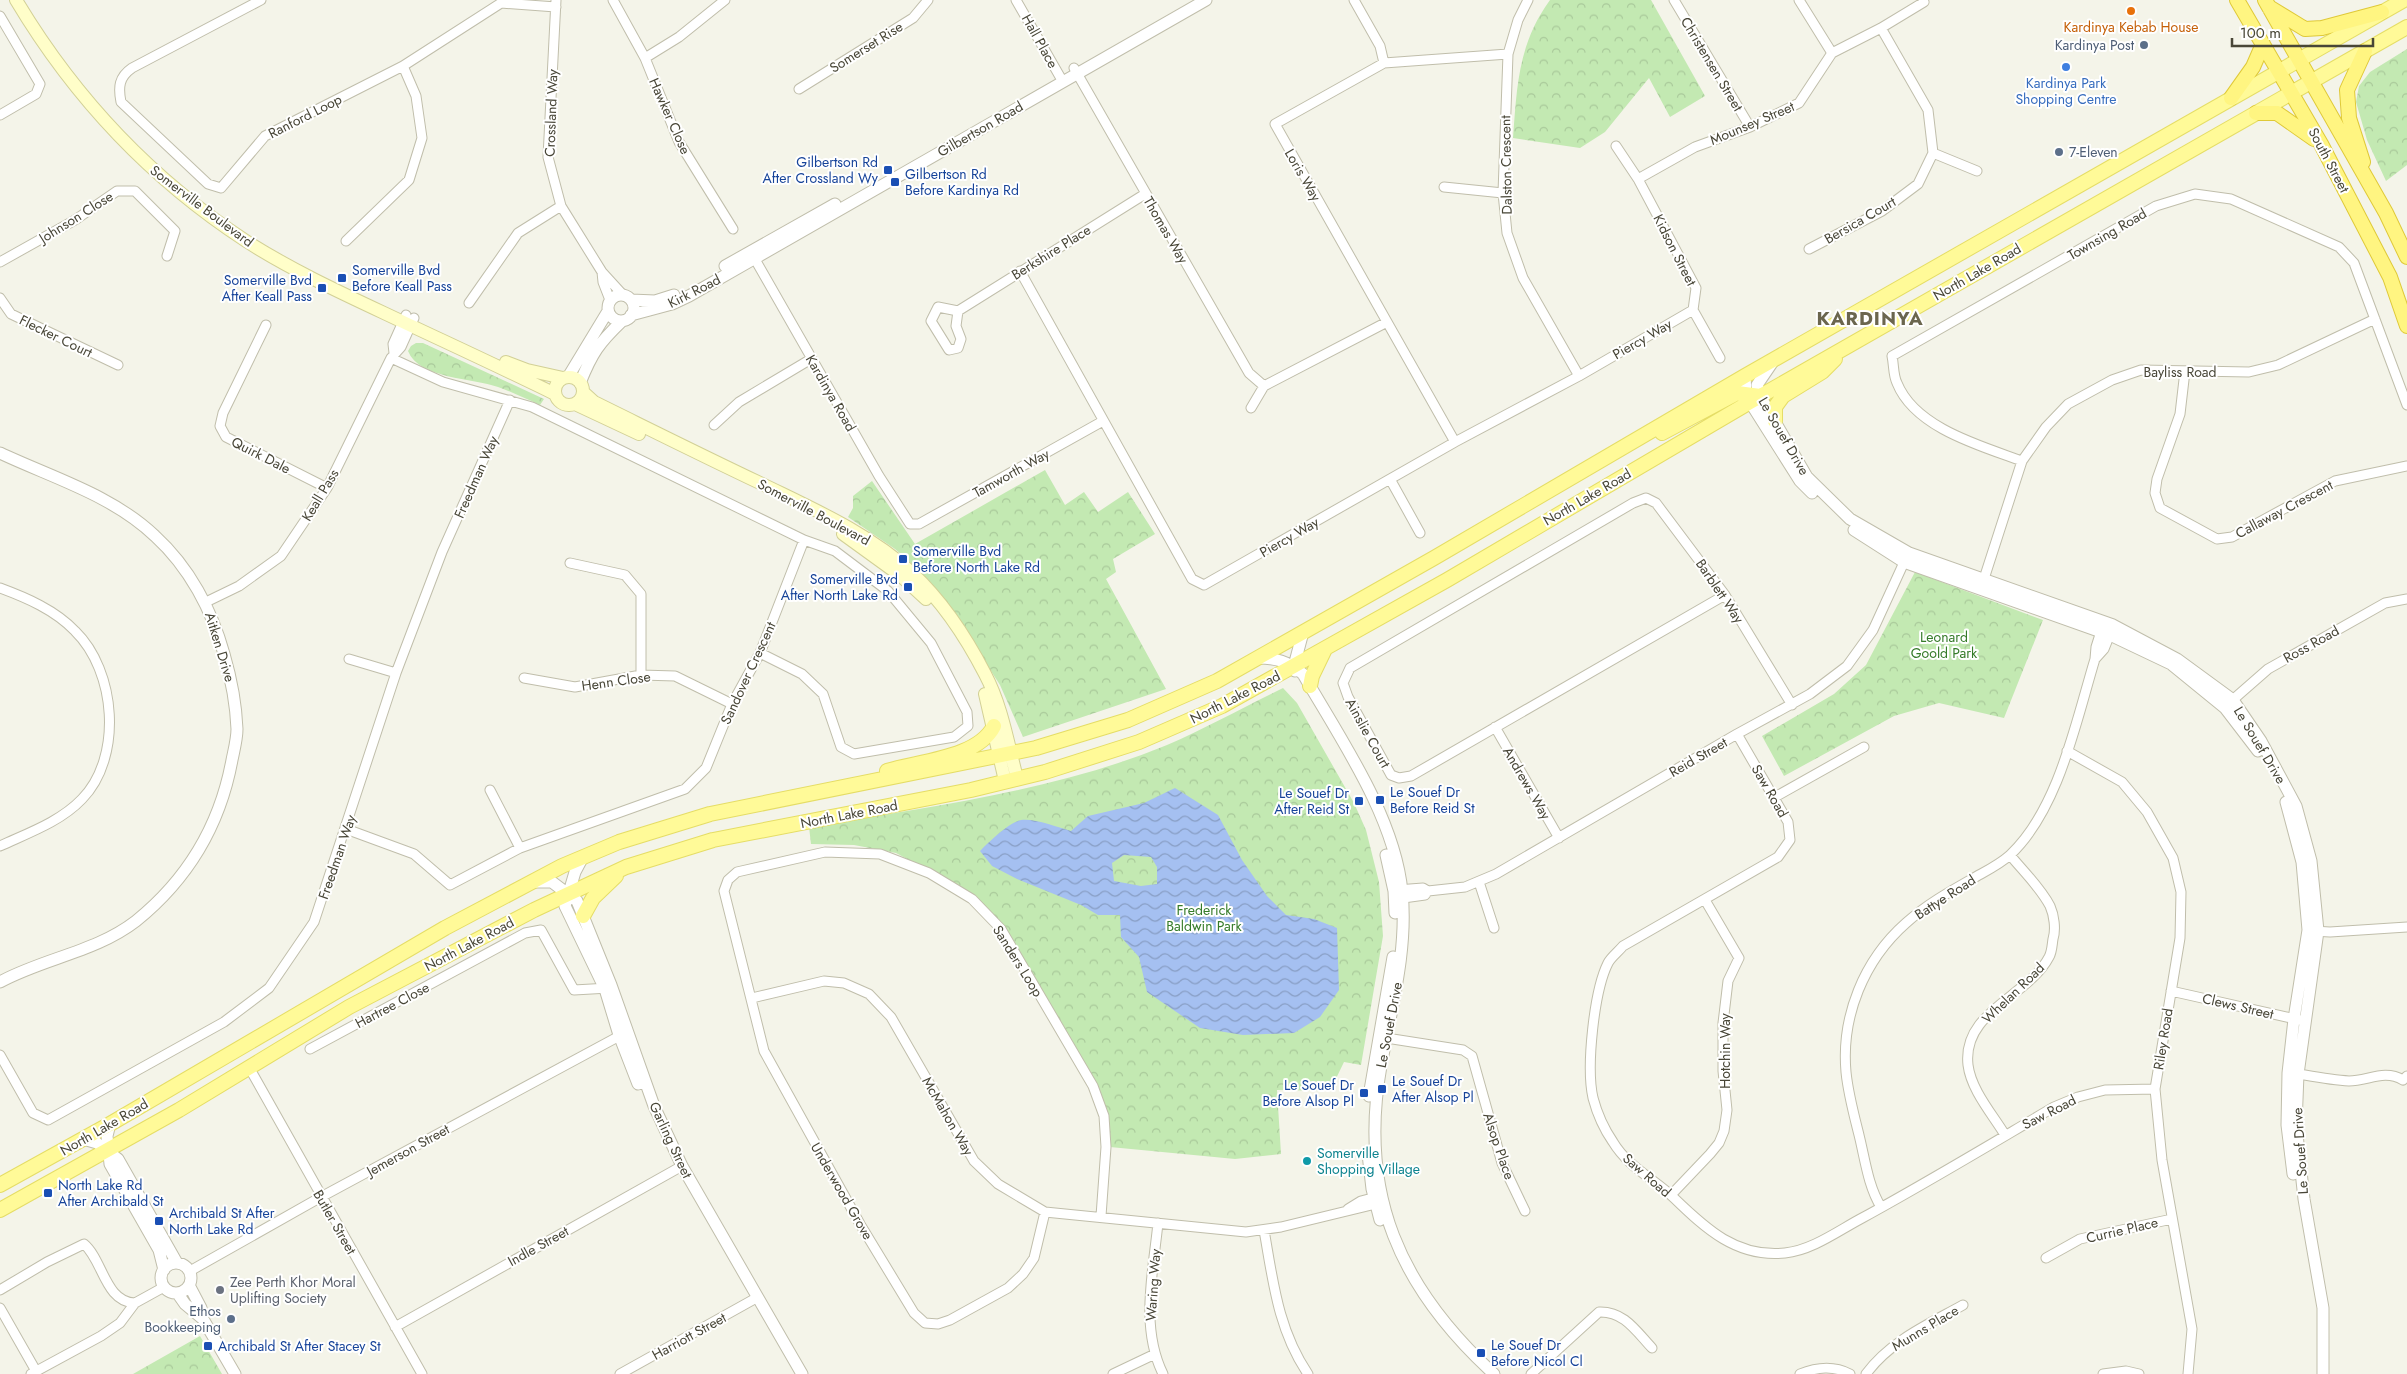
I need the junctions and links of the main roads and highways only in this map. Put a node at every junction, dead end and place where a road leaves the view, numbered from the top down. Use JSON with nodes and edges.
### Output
{"nodes":[{"id":1,"x":16,"y":0,"type":"edge"},
{"id":2,"x":24,"y":0,"type":"edge"},
{"id":3,"x":2237,"y":0,"type":"edge"},
{"id":4,"x":2404,"y":0,"type":"edge"},
{"id":5,"x":2266,"y":3,"type":"edge"},
{"id":6,"x":2382,"y":12,"type":"junction"},
{"id":7,"x":2407,"y":27,"type":"edge"},
{"id":8,"x":2263,"y":44,"type":"junction"},
{"id":9,"x":2366,"y":51,"type":"junction"},
{"id":10,"x":2298,"y":60,"type":"junction"},
{"id":11,"x":2278,"y":71,"type":"junction"},
{"id":12,"x":2311,"y":82,"type":"junction"},
{"id":13,"x":2291,"y":93,"type":"junction"},
{"id":14,"x":2231,"y":98,"type":"junction"},
{"id":15,"x":2256,"y":113,"type":"junction"},
{"id":16,"x":2321,"y":144,"type":"junction"},
{"id":17,"x":2370,"y":186,"type":"junction"},
{"id":18,"x":2407,"y":257,"type":"edge"},
{"id":19,"x":408,"y":320,"type":"junction"},
{"id":20,"x":2407,"y":326,"type":"edge"},
{"id":21,"x":1850,"y":344,"type":"junction"},
{"id":22,"x":565,"y":378,"type":"junction"},
{"id":23,"x":581,"y":388,"type":"junction"},
{"id":24,"x":555,"y":394,"type":"junction"},
{"id":25,"x":1752,"y":397,"type":"junction"},
{"id":26,"x":575,"y":404,"type":"junction"},
{"id":27,"x":1775,"y":421,"type":"road end"},
{"id":28,"x":1637,"y":439,"type":"junction"},
{"id":29,"x":1326,"y":649,"type":"junction"},
{"id":30,"x":1310,"y":686,"type":"road end"},
{"id":31,"x":994,"y":726,"type":"junction"},
{"id":32,"x":1006,"y":756,"type":"junction"},
{"id":33,"x":1011,"y":780,"type":"junction"},
{"id":34,"x":857,"y":785,"type":"junction"},
{"id":35,"x":626,"y":867,"type":"junction"},
{"id":36,"x":583,"y":916,"type":"road end"},
{"id":37,"x":0,"y":1185,"type":"edge"},
{"id":38,"x":0,"y":1210,"type":"edge"}],
"edges":[{"from":1,"to":19,"type":"main road","name":"Somerville Boulevard"},
{"from":2,"to":19,"type":"main road","name":"Somerville Boulevard"},
{"from":3,"to":8,"type":"highway","name":"South Street"},
{"from":4,"to":6,"type":"main road","name":"North Lake Road"},
{"from":5,"to":6,"type":"highway"},
{"from":5,"to":10,"type":"highway","name":"South Street"},
{"from":6,"to":10,"type":"main road","name":"North Lake Road"},
{"from":7,"to":9,"type":"main road","name":"North Lake Road"},
{"from":8,"to":11,"type":"highway","name":"South Street"},
{"from":8,"to":14,"type":"highway"},
{"from":9,"to":12,"type":"main road","name":"North Lake Road"},
{"from":9,"to":17,"type":"highway"},
{"from":10,"to":11,"type":"main road","name":"North Lake Road"},
{"from":10,"to":12,"type":"highway","name":"South Street"},
{"from":11,"to":13,"type":"highway","name":"South Street"},
{"from":11,"to":14,"type":"main road","name":"North Lake Road"},
{"from":12,"to":13,"type":"main road","name":"North Lake Road"},
{"from":12,"to":17,"type":"highway","name":"South Street"},
{"from":13,"to":15,"type":"main road","name":"North Lake Road"},
{"from":13,"to":16,"type":"highway","name":"South Street"},
{"from":14,"to":28,"type":"main road","name":"North Lake Road"},
{"from":15,"to":16,"type":"highway"},
{"from":15,"to":21,"type":"main road","name":"North Lake Road"},
{"from":16,"to":20,"type":"highway","name":"South Street"},
{"from":17,"to":18,"type":"highway","name":"South Street"},
{"from":19,"to":22,"type":"main road","name":"Somerville Boulevard"},
{"from":19,"to":24,"type":"main road","name":"Somerville Boulevard"},
{"from":21,"to":25,"type":"main road","name":"North Lake Road"},
{"from":21,"to":27,"type":"main road"},
{"from":22,"to":23,"type":"main road"},
{"from":22,"to":24,"type":"main road"},
{"from":23,"to":26,"type":"main road"},
{"from":23,"to":32,"type":"main road","name":"Somerville Boulevard"},
{"from":24,"to":26,"type":"main road"},
{"from":25,"to":28,"type":"main road"},
{"from":25,"to":29,"type":"main road","name":"North Lake Road"},
{"from":26,"to":31,"type":"main road","name":"Somerville Boulevard"},
{"from":28,"to":32,"type":"main road","name":"North Lake Road"},
{"from":29,"to":30,"type":"main road"},
{"from":29,"to":33,"type":"main road","name":"North Lake Road"},
{"from":31,"to":32,"type":"main road","name":"Somerville Boulevard"},
{"from":31,"to":34,"type":"main road"},
{"from":32,"to":33,"type":"main road","name":"Somerville Boulevard"},
{"from":32,"to":34,"type":"main road","name":"North Lake Road"},
{"from":33,"to":35,"type":"main road","name":"North Lake Road"},
{"from":34,"to":37,"type":"main road","name":"North Lake Road"},
{"from":35,"to":36,"type":"main road"},
{"from":35,"to":38,"type":"main road","name":"North Lake Road"}]}
